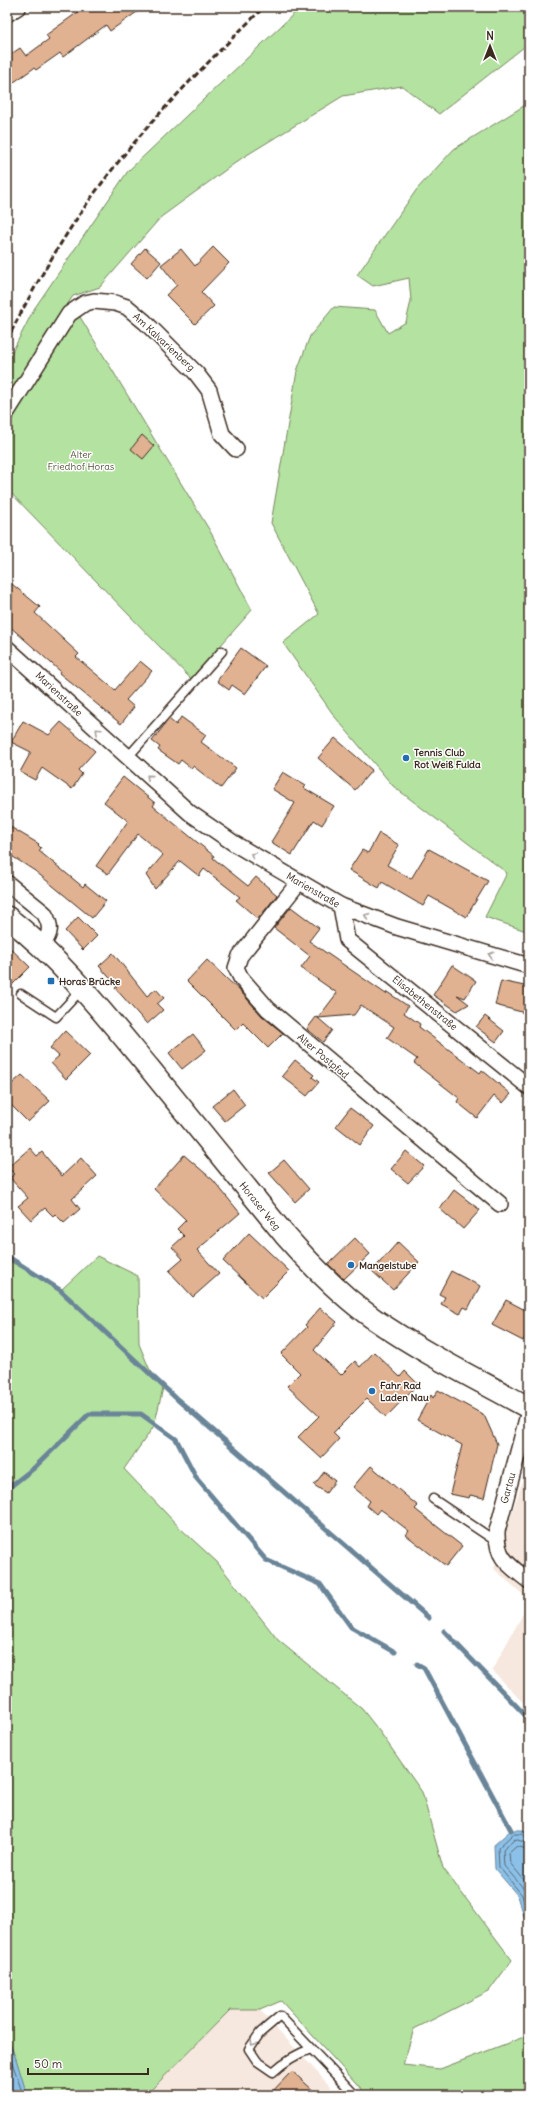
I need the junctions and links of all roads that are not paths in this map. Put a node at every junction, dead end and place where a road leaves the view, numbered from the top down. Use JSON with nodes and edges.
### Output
{"nodes":[{"id":1,"x":18,"y":7,"type":"edge"},
{"id":2,"x":7,"y":14,"type":"edge"},
{"id":3,"x":7,"y":412,"type":"edge"},
{"id":4,"x":236,"y":449,"type":"dead end"},
{"id":5,"x":7,"y":648,"type":"edge"},
{"id":6,"x":222,"y":650,"type":"dead end"},
{"id":7,"x":127,"y":758,"type":"junction"},
{"id":8,"x":299,"y":882,"type":"junction"},
{"id":9,"x":7,"y":883,"type":"edge"},
{"id":10,"x":341,"y":906,"type":"junction"},
{"id":11,"x":7,"y":917,"type":"edge"},
{"id":12,"x":42,"y":945,"type":"junction"},
{"id":13,"x":529,"y":966,"type":"edge"},
{"id":14,"x":83,"y":988,"type":"junction"},
{"id":15,"x":21,"y":994,"type":"dead end"},
{"id":16,"x":529,"y":1087,"type":"edge"},
{"id":17,"x":500,"y":1204,"type":"dead end"},
{"id":18,"x":529,"y":1409,"type":"edge"},
{"id":19,"x":433,"y":1499,"type":"dead end"},
{"id":20,"x":497,"y":1542,"type":"junction"},
{"id":21,"x":529,"y":1581,"type":"edge"},
{"id":22,"x":311,"y":2049,"type":"junction"},
{"id":23,"x":355,"y":2095,"type":"edge"}],
"edges":[{"from":1,"to":2,"type":"street"},
{"from":3,"to":4,"type":"street","name":"Am Kalvarienberg"},
{"from":7,"to":5,"type":"street","name":"Marienstraße","one_way":true},
{"from":6,"to":7,"type":"lane"},
{"from":8,"to":7,"type":"street","name":"Marienstraße","one_way":true},
{"from":8,"to":10,"type":"street","name":"Marienstraße"},
{"from":8,"to":17,"type":"street","name":"Alter Postpfad"},
{"from":9,"to":12,"type":"street"},
{"from":13,"to":10,"type":"street","name":"Marienstraße","one_way":true},
{"from":10,"to":16,"type":"street","name":"Elisabethenstraße"},
{"from":11,"to":12,"type":"main road","name":"Horaser Weg"},
{"from":12,"to":14,"type":"main road","name":"Horaser Weg"},
{"from":14,"to":15,"type":"lane"},
{"from":14,"to":18,"type":"main road","name":"Horaser Weg"},
{"from":18,"to":20,"type":"street","name":"Gartau"},
{"from":19,"to":20,"type":"lane"},
{"from":20,"to":21,"type":"street","name":"Gartau"},
{"from":22,"to":22,"type":"lane","one_way":true},
{"from":22,"to":23,"type":"lane"}]}
